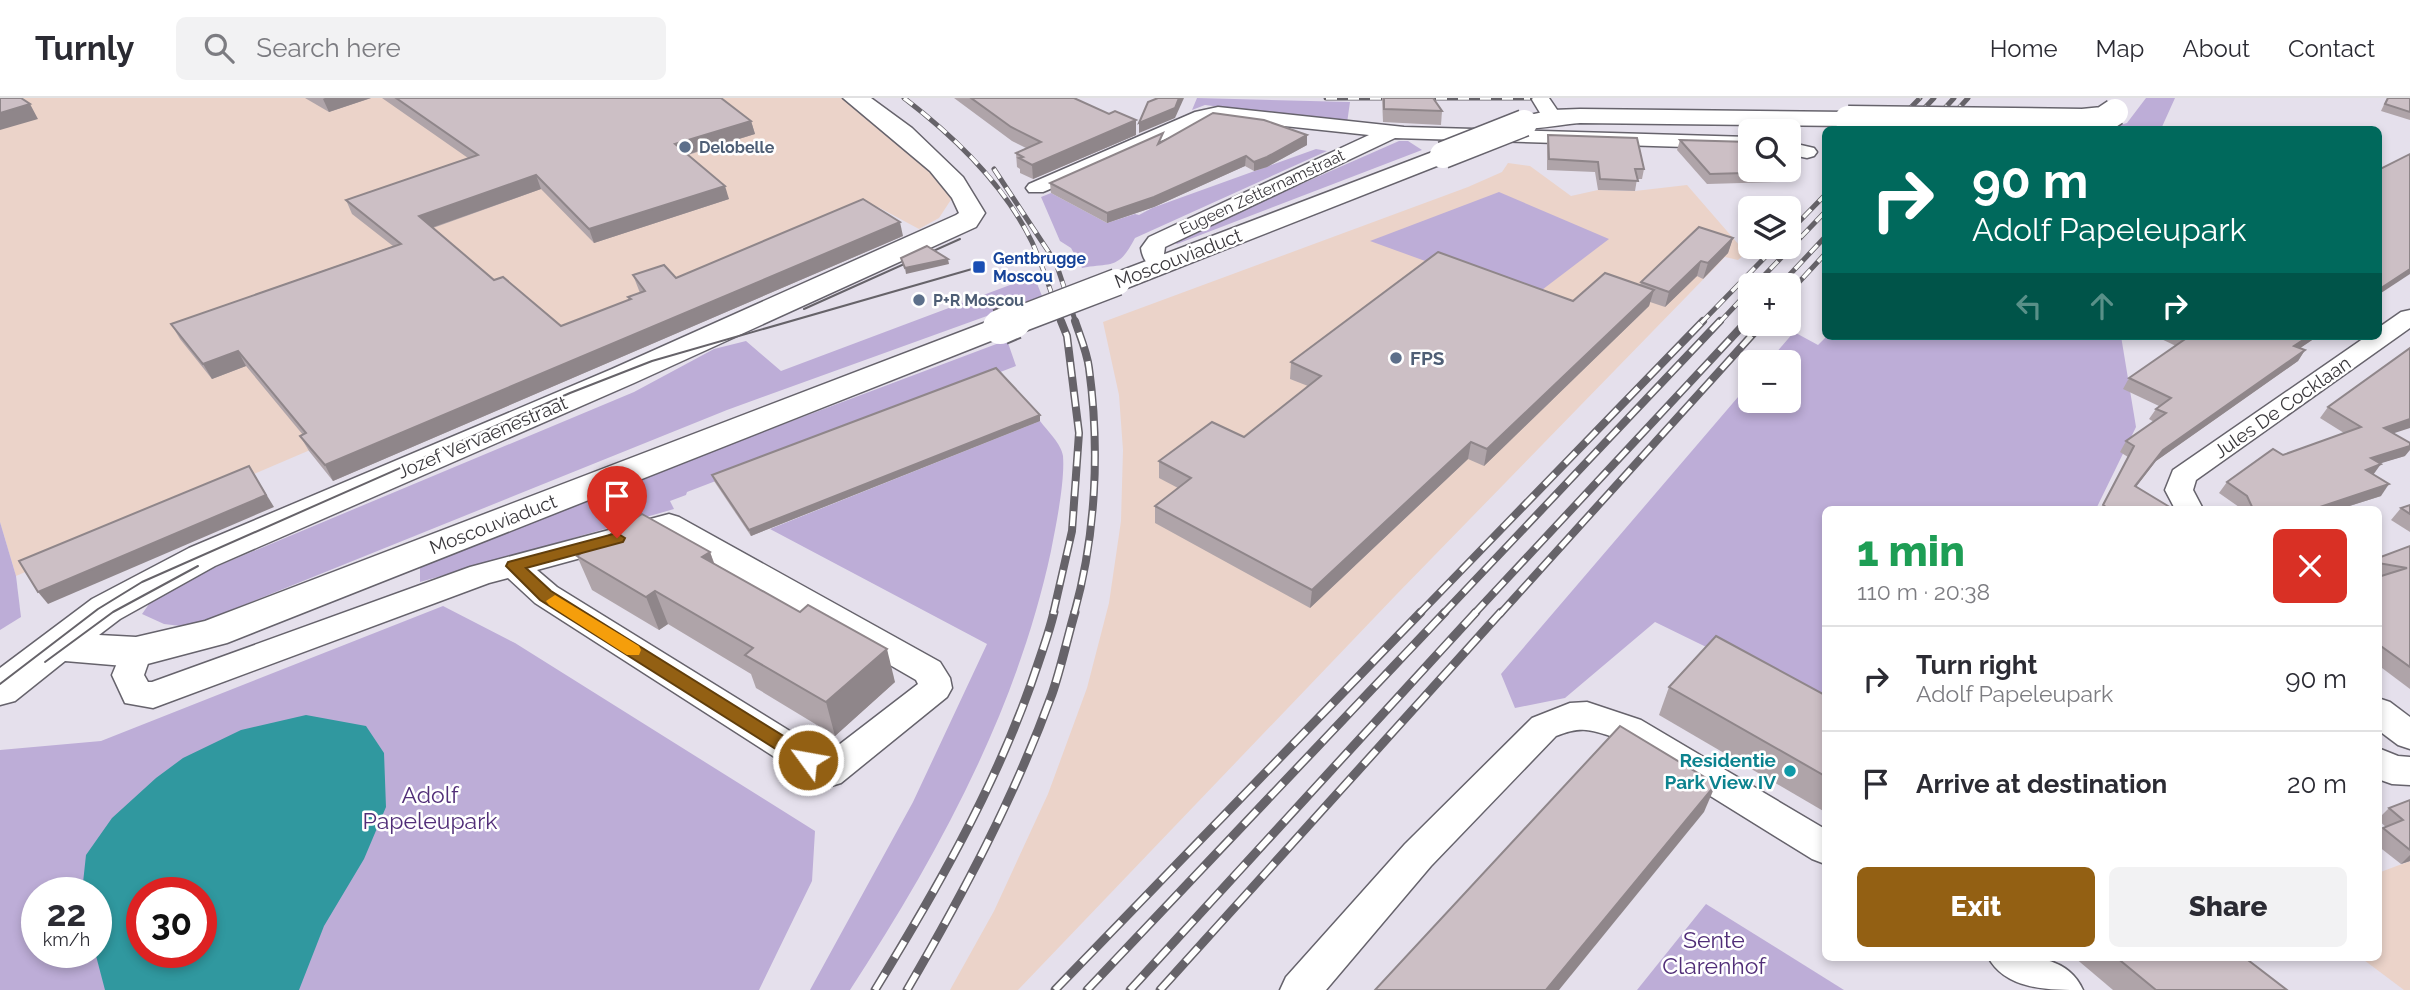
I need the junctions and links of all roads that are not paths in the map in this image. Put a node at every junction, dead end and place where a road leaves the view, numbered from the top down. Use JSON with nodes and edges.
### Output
{"nodes":[{"id":1,"x":855,"y":98,"type":"edge"},
{"id":2,"x":1544,"y":105,"type":"edge"},
{"id":3,"x":2120,"y":105,"type":"edge"},
{"id":4,"x":1392,"y":132,"type":"junction"},
{"id":5,"x":1738,"y":143,"type":"edge"},
{"id":6,"x":1036,"y":188,"type":"edge"},
{"id":7,"x":1162,"y":265,"type":"junction"},
{"id":8,"x":2410,"y":317,"type":"edge"},
{"id":9,"x":2382,"y":337,"type":"edge"},
{"id":10,"x":2377,"y":340,"type":"edge"},
{"id":11,"x":2187,"y":506,"type":"edge"},
{"id":12,"x":514,"y":566,"type":"junction"},
{"id":13,"x":57,"y":646,"type":"junction"},
{"id":14,"x":136,"y":652,"type":"junction"},
{"id":15,"x":0,"y":690,"type":"edge"},
{"id":16,"x":2382,"y":714,"type":"edge"},
{"id":17,"x":2410,"y":736,"type":"edge"},
{"id":18,"x":2382,"y":764,"type":"edge"},
{"id":19,"x":2410,"y":771,"type":"edge"},
{"id":20,"x":1822,"y":846,"type":"edge"},
{"id":21,"x":2015,"y":961,"type":"edge"},
{"id":22,"x":1300,"y":990,"type":"edge"},
{"id":23,"x":2063,"y":990,"type":"edge"}],
"edges":[{"from":1,"to":13,"type":"street","name":"Jozef Vervaenestraat"},
{"from":2,"to":3,"type":"street","name":"Moscouviaduct","bridge":true},
{"from":2,"to":7,"type":"street","name":"Moscouviaduct","bridge":true},
{"from":4,"to":5,"type":"street","name":"Eugeen Zetternamstraat"},
{"from":4,"to":6,"type":"street","name":"Eugeen Zetternamstraat"},
{"from":4,"to":7,"type":"street","name":"Eugeen Zetternamstraat"},
{"from":7,"to":14,"type":"street","name":"Moscouviaduct","bridge":true},
{"from":8,"to":9,"type":"street","name":"Jules De Cocklaan"},
{"from":10,"to":11,"type":"street","name":"Jules De Cocklaan"},
{"from":12,"to":12,"type":"street"},
{"from":12,"to":14,"type":"street"},
{"from":13,"to":14,"type":"street","name":"Moscouviaduct"},
{"from":13,"to":15,"type":"street","name":"Jozef Vervaenestraat"},
{"from":16,"to":17,"type":"street"},
{"from":18,"to":19,"type":"street"},
{"from":20,"to":22,"type":"street"},
{"from":21,"to":23,"type":"street"}]}
